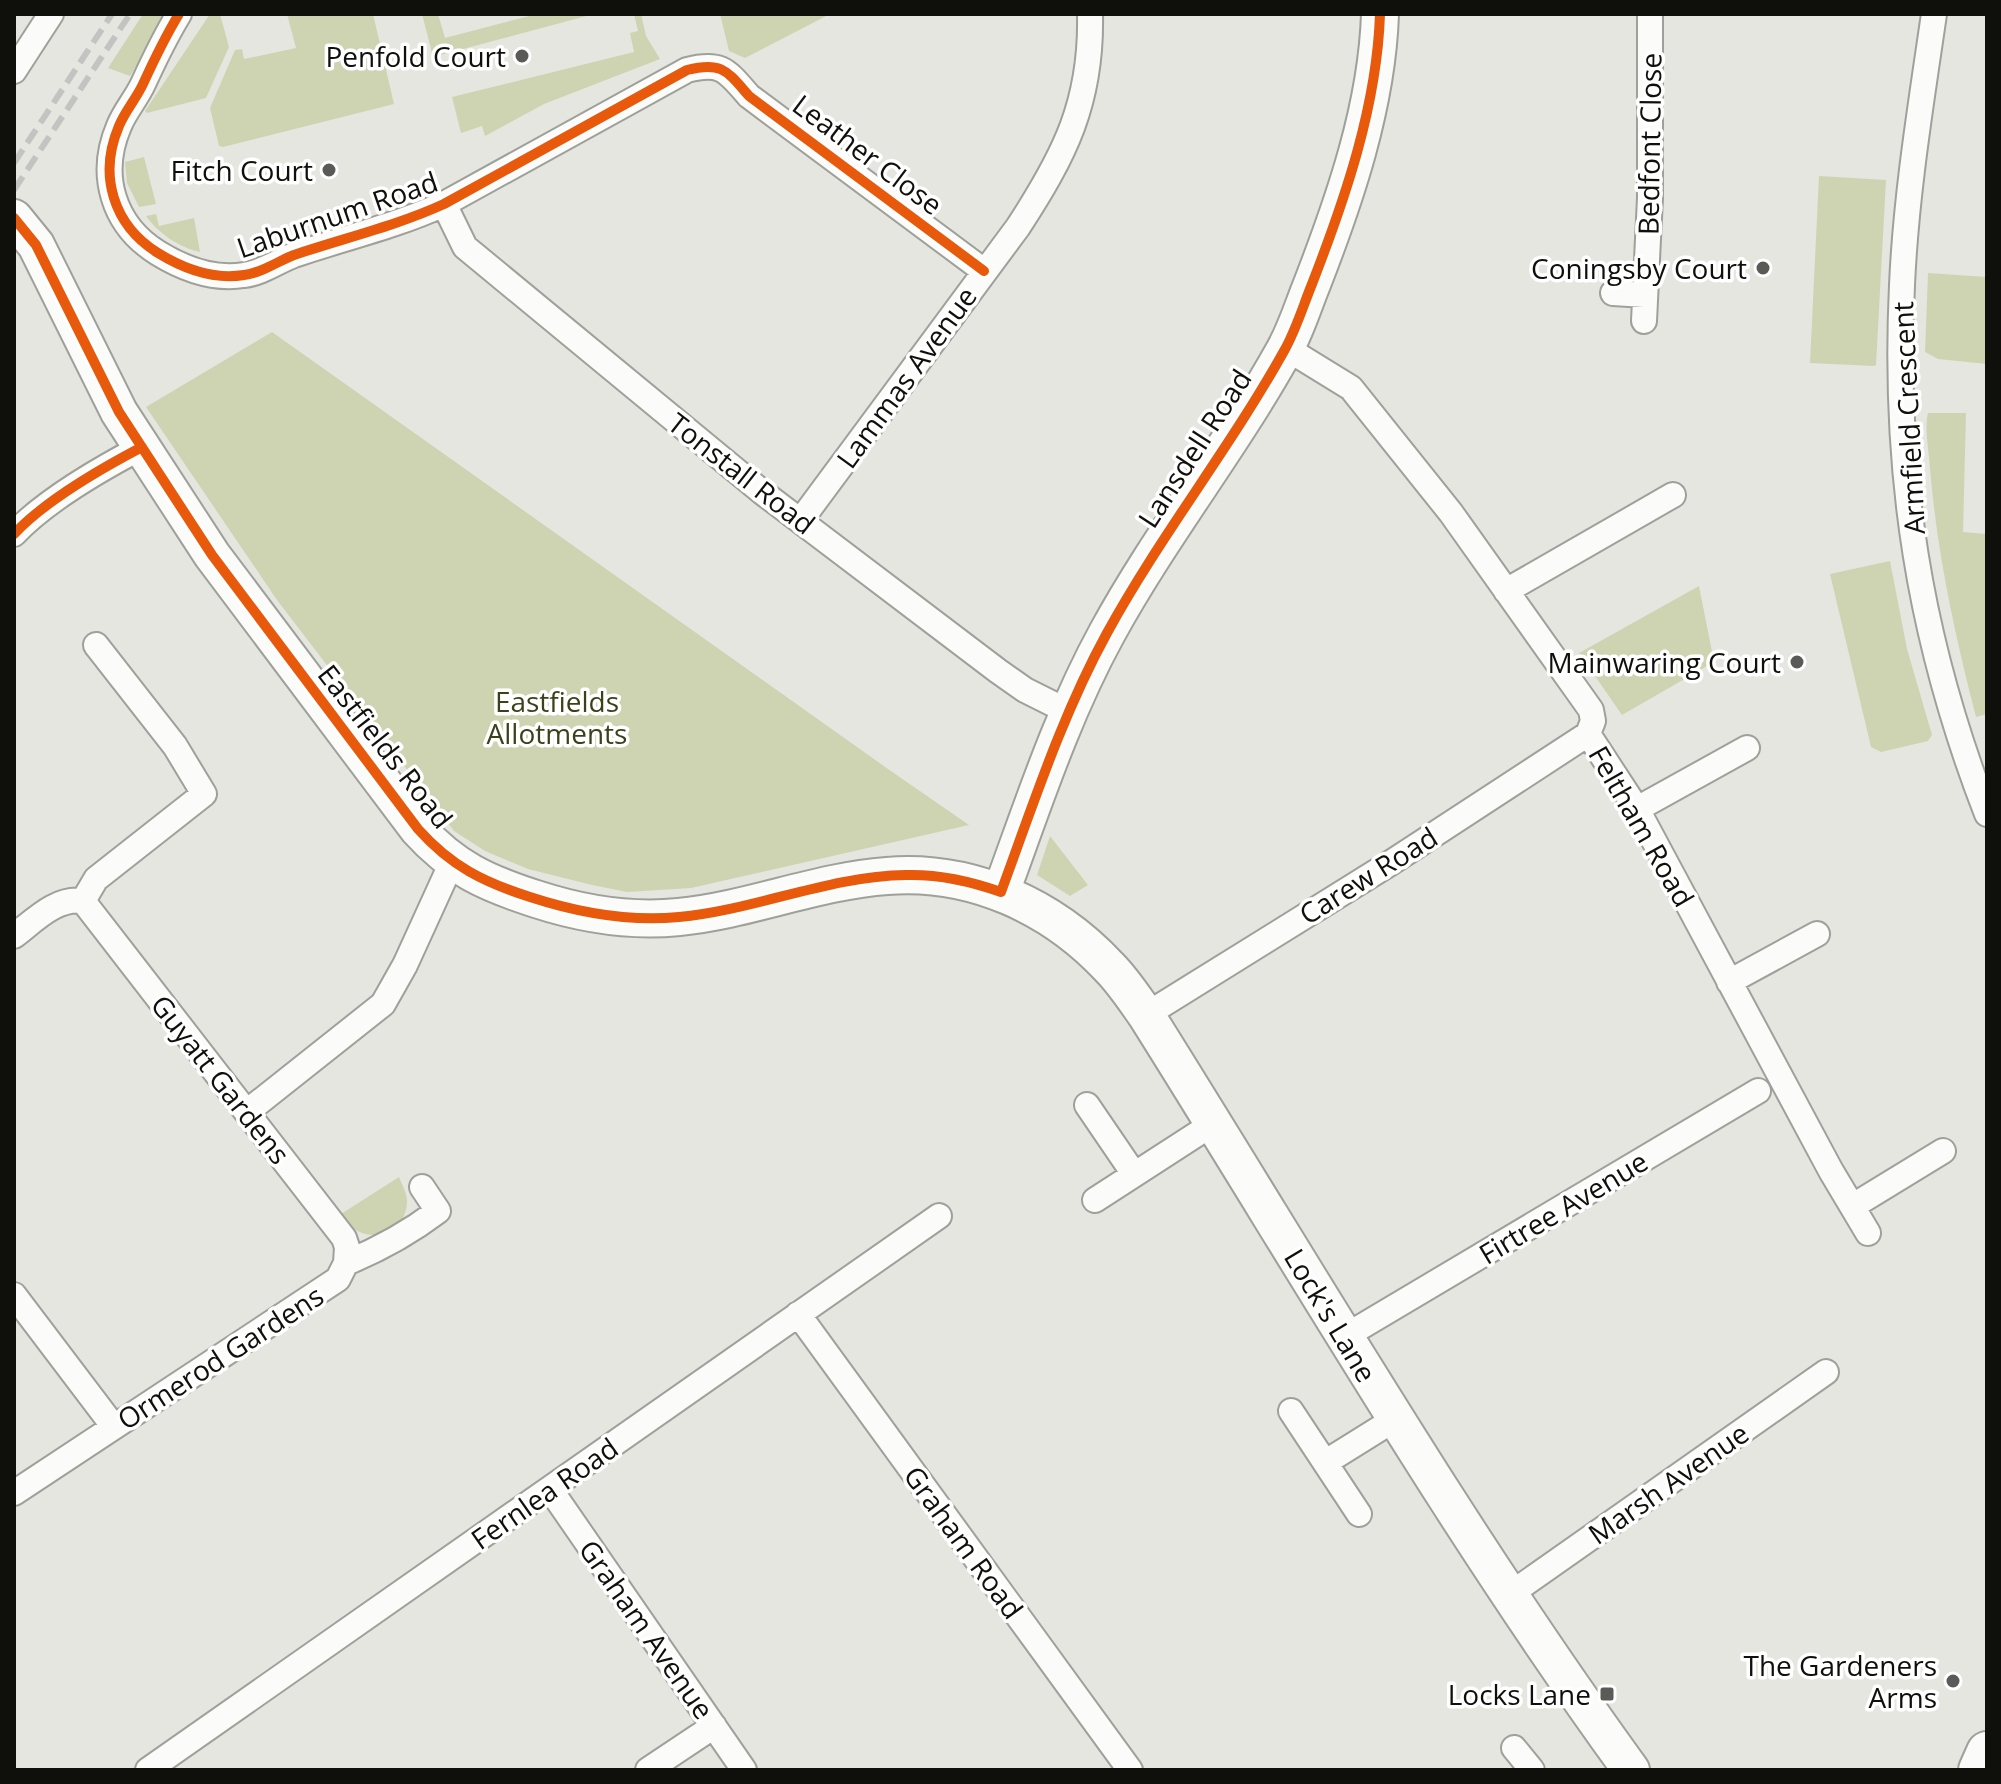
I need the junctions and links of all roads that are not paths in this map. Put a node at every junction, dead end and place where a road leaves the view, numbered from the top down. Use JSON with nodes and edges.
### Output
{"nodes":[{"id":1,"x":51,"y":14,"type":"edge"},
{"id":2,"x":179,"y":14,"type":"edge"},
{"id":3,"x":1090,"y":14,"type":"edge"},
{"id":4,"x":1380,"y":14,"type":"edge"},
{"id":5,"x":1650,"y":14,"type":"edge"},
{"id":6,"x":1934,"y":14,"type":"edge"},
{"id":7,"x":14,"y":71,"type":"edge"},
{"id":8,"x":728,"y":72,"type":"joint"},
{"id":9,"x":444,"y":204,"type":"junction"},
{"id":10,"x":14,"y":218,"type":"edge"},
{"id":11,"x":984,"y":271,"type":"junction"},
{"id":12,"x":1613,"y":293,"type":"dead end"},
{"id":13,"x":1645,"y":295,"type":"junction"},
{"id":14,"x":1644,"y":321,"type":"dead end"},
{"id":15,"x":1286,"y":348,"type":"junction"},
{"id":16,"x":142,"y":447,"type":"junction"},
{"id":17,"x":1673,"y":495,"type":"dead end"},
{"id":18,"x":801,"y":520,"type":"junction"},
{"id":19,"x":14,"y":534,"type":"edge"},
{"id":20,"x":1506,"y":591,"type":"junction"},
{"id":21,"x":96,"y":645,"type":"dead end"},
{"id":22,"x":1069,"y":712,"type":"junction"},
{"id":23,"x":1588,"y":734,"type":"junction"},
{"id":24,"x":1747,"y":748,"type":"dead end"},
{"id":25,"x":1637,"y":809,"type":"junction"},
{"id":26,"x":1987,"y":814,"type":"edge"},
{"id":27,"x":452,"y":862,"type":"junction"},
{"id":28,"x":1001,"y":892,"type":"junction"},
{"id":29,"x":83,"y":901,"type":"junction"},
{"id":30,"x":1817,"y":934,"type":"dead end"},
{"id":31,"x":14,"y":936,"type":"edge"},
{"id":32,"x":1729,"y":982,"type":"junction"},
{"id":33,"x":1146,"y":1015,"type":"junction"},
{"id":34,"x":1758,"y":1091,"type":"dead end"},
{"id":35,"x":1087,"y":1105,"type":"dead end"},
{"id":36,"x":248,"y":1111,"type":"junction"},
{"id":37,"x":1214,"y":1123,"type":"junction"},
{"id":38,"x":1943,"y":1151,"type":"dead end"},
{"id":39,"x":1134,"y":1174,"type":"junction"},
{"id":40,"x":422,"y":1187,"type":"dead end"},
{"id":41,"x":1095,"y":1200,"type":"dead end"},
{"id":42,"x":1853,"y":1206,"type":"junction"},
{"id":43,"x":939,"y":1216,"type":"dead end"},
{"id":44,"x":1868,"y":1233,"type":"dead end"},
{"id":45,"x":346,"y":1263,"type":"junction"},
{"id":46,"x":14,"y":1295,"type":"edge"},
{"id":47,"x":798,"y":1314,"type":"junction"},
{"id":48,"x":1344,"y":1337,"type":"junction"},
{"id":49,"x":1826,"y":1372,"type":"dead end"},
{"id":50,"x":1291,"y":1411,"type":"dead end"},
{"id":51,"x":1395,"y":1419,"type":"junction"},
{"id":52,"x":114,"y":1427,"type":"junction"},
{"id":53,"x":1326,"y":1462,"type":"junction"},
{"id":54,"x":550,"y":1489,"type":"junction"},
{"id":55,"x":14,"y":1493,"type":"edge"},
{"id":56,"x":1359,"y":1514,"type":"dead end"},
{"id":57,"x":1509,"y":1595,"type":"junction"},
{"id":58,"x":714,"y":1726,"type":"junction"},
{"id":59,"x":1514,"y":1748,"type":"dead end"},
{"id":60,"x":1987,"y":1752,"type":"edge"},
{"id":61,"x":1621,"y":1766,"type":"edge"},
{"id":62,"x":148,"y":1770,"type":"edge"},
{"id":63,"x":648,"y":1770,"type":"edge"},
{"id":64,"x":744,"y":1770,"type":"edge"},
{"id":65,"x":1130,"y":1770,"type":"edge"},
{"id":66,"x":1532,"y":1770,"type":"edge"},
{"id":67,"x":1979,"y":1770,"type":"edge"}],
"edges":[{"from":1,"to":7,"type":"street"},
{"from":2,"to":9,"type":"street","name":"Laburnum Road"},
{"from":3,"to":11,"type":"street","name":"Lammas Avenue"},
{"from":4,"to":15,"type":"street","name":"Lansdell Road"},
{"from":5,"to":13,"type":"street","name":"Bedfont Close"},
{"from":6,"to":26,"type":"street","name":"Armfield Crescent"},
{"from":8,"to":9,"type":"street","name":"Laburnum Road"},
{"from":8,"to":11,"type":"street","name":"Leather Close"},
{"from":9,"to":18,"type":"street","name":"Tonstall Road"},
{"from":10,"to":16,"type":"street","name":"Eastfields Road"},
{"from":11,"to":18,"type":"street","name":"Lammas Avenue"},
{"from":12,"to":13,"type":"street"},
{"from":13,"to":14,"type":"street","name":"Bedfont Close"},
{"from":15,"to":20,"type":"street","name":"Feltham Road"},
{"from":15,"to":22,"type":"street","name":"Lansdell Road"},
{"from":16,"to":19,"type":"street"},
{"from":16,"to":27,"type":"street","name":"Eastfields Road"},
{"from":17,"to":20,"type":"street"},
{"from":18,"to":22,"type":"street","name":"Tonstall Road"},
{"from":20,"to":23,"type":"street","name":"Feltham Road"},
{"from":21,"to":29,"type":"street"},
{"from":22,"to":28,"type":"street","name":"Lansdell Road"},
{"from":23,"to":25,"type":"street","name":"Feltham Road"},
{"from":23,"to":33,"type":"street","name":"Carew Road"},
{"from":24,"to":25,"type":"street"},
{"from":25,"to":32,"type":"street","name":"Feltham Road"},
{"from":27,"to":28,"type":"street","name":"Eastfields Road"},
{"from":27,"to":36,"type":"street"},
{"from":28,"to":33,"type":"street","name":"Lock's Lane"},
{"from":29,"to":31,"type":"street"},
{"from":29,"to":36,"type":"street","name":"Guyatt Gardens"},
{"from":30,"to":32,"type":"street"},
{"from":32,"to":42,"type":"street","name":"Feltham Road"},
{"from":33,"to":37,"type":"street","name":"Lock's Lane"},
{"from":34,"to":48,"type":"street","name":"Firtree Avenue"},
{"from":35,"to":39,"type":"street"},
{"from":36,"to":45,"type":"street","name":"Guyatt Gardens"},
{"from":37,"to":39,"type":"street"},
{"from":37,"to":48,"type":"street","name":"Lock's Lane"},
{"from":38,"to":42,"type":"street"},
{"from":39,"to":41,"type":"street"},
{"from":40,"to":45,"type":"street","name":"Ormerod Gardens"},
{"from":42,"to":44,"type":"street","name":"Feltham Road"},
{"from":43,"to":47,"type":"street","name":"Fernlea Road"},
{"from":45,"to":52,"type":"street","name":"Ormerod Gardens"},
{"from":46,"to":52,"type":"street"},
{"from":47,"to":54,"type":"street","name":"Fernlea Road"},
{"from":47,"to":65,"type":"street","name":"Graham Road"},
{"from":48,"to":51,"type":"street","name":"Lock's Lane"},
{"from":49,"to":57,"type":"street","name":"Marsh Avenue"},
{"from":50,"to":53,"type":"street"},
{"from":51,"to":53,"type":"street"},
{"from":51,"to":57,"type":"street","name":"Lock's Lane"},
{"from":52,"to":55,"type":"street","name":"Ormerod Gardens"},
{"from":53,"to":56,"type":"street"},
{"from":54,"to":58,"type":"street","name":"Graham Avenue"},
{"from":54,"to":62,"type":"street","name":"Fernlea Road"},
{"from":57,"to":61,"type":"street","name":"Lock's Lane"},
{"from":58,"to":63,"type":"street"},
{"from":58,"to":64,"type":"street","name":"Graham Avenue"},
{"from":59,"to":66,"type":"street"},
{"from":60,"to":67,"type":"main road"}]}
